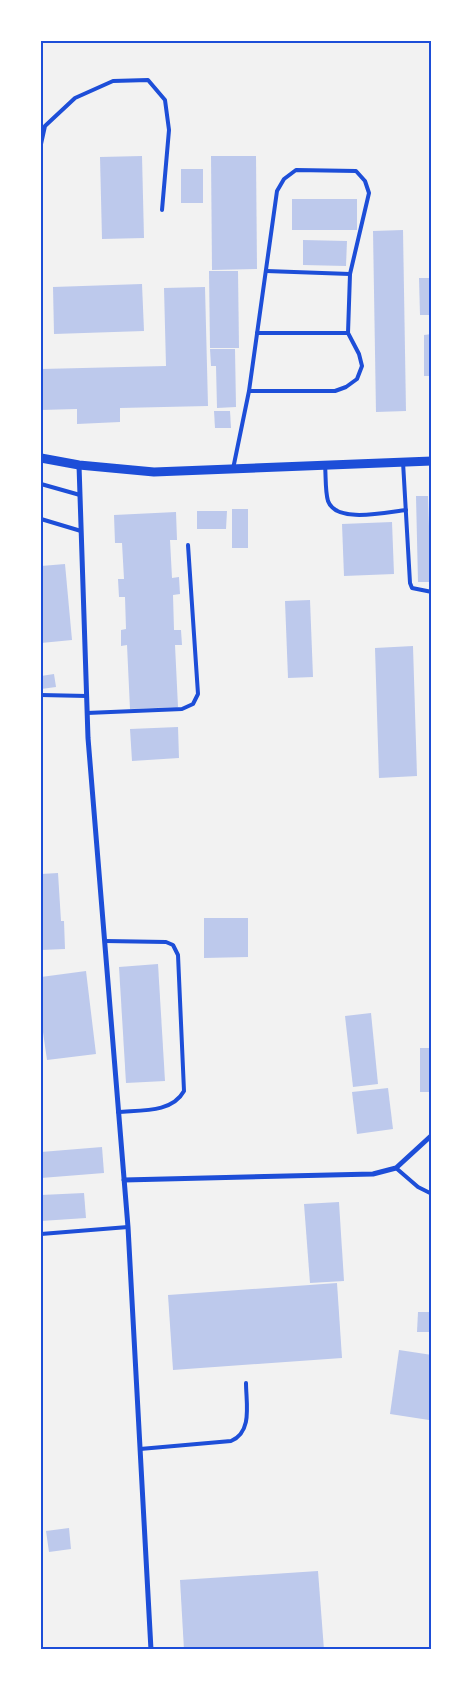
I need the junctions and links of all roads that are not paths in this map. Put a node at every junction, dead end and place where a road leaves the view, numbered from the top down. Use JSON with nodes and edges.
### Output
{"nodes":[{"id":1,"x":41,"y":144,"type":"edge"},
{"id":2,"x":162,"y":210,"type":"dead end"},
{"id":3,"x":266,"y":271,"type":"junction"},
{"id":4,"x":350,"y":274,"type":"junction"},
{"id":5,"x":257,"y":333,"type":"junction"},
{"id":6,"x":348,"y":333,"type":"junction"},
{"id":7,"x":249,"y":391,"type":"junction"},
{"id":8,"x":41,"y":458,"type":"edge"},
{"id":9,"x":432,"y":461,"type":"edge"},
{"id":10,"x":403,"y":462,"type":"junction"},
{"id":11,"x":79,"y":465,"type":"junction"},
{"id":12,"x":325,"y":465,"type":"junction"},
{"id":13,"x":233,"y":469,"type":"junction"},
{"id":14,"x":41,"y":484,"type":"edge"},
{"id":15,"x":80,"y":495,"type":"junction"},
{"id":16,"x":406,"y":510,"type":"junction"},
{"id":17,"x":41,"y":519,"type":"edge"},
{"id":18,"x":81,"y":531,"type":"junction"},
{"id":19,"x":188,"y":545,"type":"dead end"},
{"id":20,"x":431,"y":592,"type":"edge"},
{"id":21,"x":432,"y":598,"type":"edge"},
{"id":22,"x":41,"y":695,"type":"edge"},
{"id":23,"x":87,"y":696,"type":"junction"},
{"id":24,"x":87,"y":713,"type":"junction"},
{"id":25,"x":105,"y":942,"type":"junction"},
{"id":26,"x":118,"y":1112,"type":"junction"},
{"id":27,"x":432,"y":1135,"type":"edge"},
{"id":28,"x":396,"y":1168,"type":"junction"},
{"id":29,"x":124,"y":1180,"type":"junction"},
{"id":30,"x":432,"y":1194,"type":"edge"},
{"id":31,"x":128,"y":1227,"type":"junction"},
{"id":32,"x":41,"y":1234,"type":"edge"},
{"id":33,"x":246,"y":1383,"type":"dead end"},
{"id":34,"x":140,"y":1449,"type":"junction"},
{"id":35,"x":151,"y":1650,"type":"edge"}],
"edges":[{"from":1,"to":2,"type":"lane"},
{"from":3,"to":4,"type":"lane"},
{"from":3,"to":4,"type":"lane"},
{"from":3,"to":5,"type":"lane"},
{"from":4,"to":6,"type":"lane"},
{"from":5,"to":6,"type":"lane"},
{"from":5,"to":7,"type":"lane"},
{"from":6,"to":7,"type":"lane"},
{"from":7,"to":13,"type":"lane"},
{"from":8,"to":11,"type":"street"},
{"from":9,"to":10,"type":"street"},
{"from":10,"to":12,"type":"street"},
{"from":10,"to":16,"type":"lane"},
{"from":11,"to":13,"type":"street"},
{"from":11,"to":15,"type":"street"},
{"from":12,"to":13,"type":"street"},
{"from":12,"to":16,"type":"lane"},
{"from":14,"to":15,"type":"lane"},
{"from":15,"to":18,"type":"street"},
{"from":16,"to":20,"type":"lane"},
{"from":17,"to":18,"type":"lane"},
{"from":18,"to":23,"type":"street"},
{"from":19,"to":24,"type":"lane"},
{"from":20,"to":21,"type":"lane"},
{"from":22,"to":23,"type":"lane"},
{"from":23,"to":24,"type":"street"},
{"from":24,"to":25,"type":"street"},
{"from":25,"to":26,"type":"street"},
{"from":25,"to":26,"type":"lane"},
{"from":26,"to":29,"type":"street"},
{"from":27,"to":28,"type":"street"},
{"from":28,"to":29,"type":"street"},
{"from":28,"to":30,"type":"lane"},
{"from":29,"to":31,"type":"street"},
{"from":31,"to":32,"type":"lane"},
{"from":31,"to":34,"type":"street"},
{"from":33,"to":34,"type":"lane"},
{"from":34,"to":35,"type":"street"}]}
